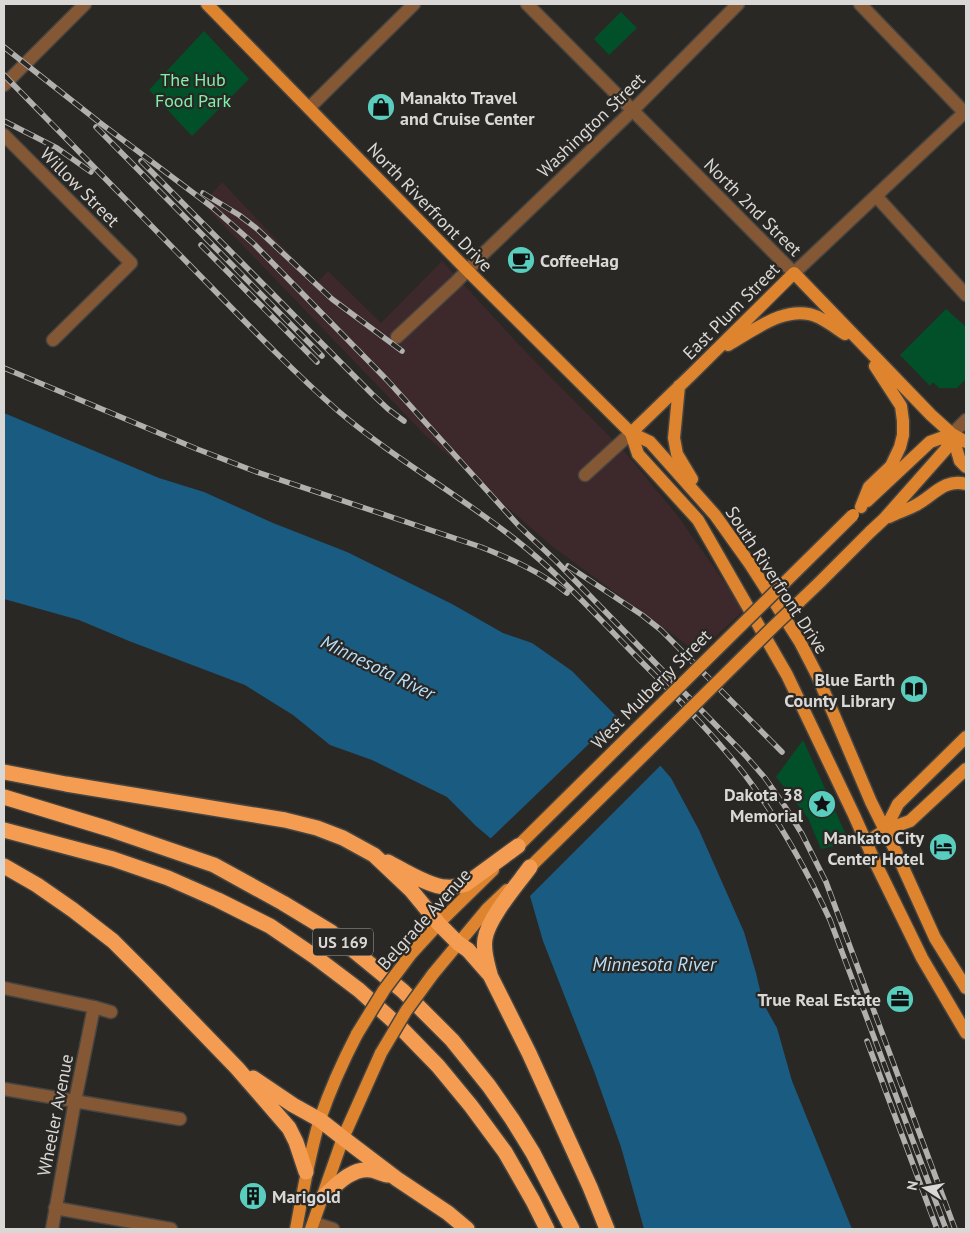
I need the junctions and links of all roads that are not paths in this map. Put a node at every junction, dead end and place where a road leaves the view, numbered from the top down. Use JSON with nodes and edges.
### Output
{"nodes":[{"id":1,"x":85,"y":4,"type":"edge"},
{"id":2,"x":207,"y":4,"type":"edge"},
{"id":3,"x":414,"y":4,"type":"edge"},
{"id":4,"x":528,"y":4,"type":"edge"},
{"id":5,"x":738,"y":4,"type":"edge"},
{"id":6,"x":860,"y":4,"type":"edge"},
{"id":7,"x":4,"y":85,"type":"edge"},
{"id":8,"x":309,"y":108,"type":"junction"},
{"id":9,"x":633,"y":110,"type":"junction"},
{"id":10,"x":966,"y":113,"type":"edge"},
{"id":11,"x":4,"y":135,"type":"edge"},
{"id":12,"x":876,"y":196,"type":"junction"},
{"id":13,"x":467,"y":270,"type":"junction"},
{"id":14,"x":794,"y":274,"type":"junction"},
{"id":15,"x":966,"y":295,"type":"edge"},
{"id":16,"x":397,"y":337,"type":"dead end"},
{"id":17,"x":53,"y":340,"type":"dead end"},
{"id":18,"x":862,"y":344,"type":"junction"},
{"id":19,"x":713,"y":353,"type":"junction"},
{"id":20,"x":679,"y":386,"type":"junction"},
{"id":21,"x":966,"y":420,"type":"edge"},
{"id":22,"x":630,"y":432,"type":"junction"},
{"id":23,"x":952,"y":434,"type":"junction"},
{"id":24,"x":966,"y":442,"type":"edge"},
{"id":25,"x":966,"y":467,"type":"edge"},
{"id":26,"x":585,"y":476,"type":"dead end"},
{"id":27,"x":966,"y":484,"type":"edge"},
{"id":28,"x":857,"y":511,"type":"junction"},
{"id":29,"x":715,"y":515,"type":"junction"},
{"id":30,"x":884,"y":519,"type":"junction"},
{"id":31,"x":966,"y":737,"type":"edge"},
{"id":32,"x":966,"y":769,"type":"edge"},
{"id":33,"x":4,"y":772,"type":"edge"},
{"id":34,"x":4,"y":797,"type":"edge"},
{"id":35,"x":4,"y":830,"type":"edge"},
{"id":36,"x":885,"y":830,"type":"junction"},
{"id":37,"x":867,"y":842,"type":"junction"},
{"id":38,"x":518,"y":846,"type":"joint"},
{"id":39,"x":374,"y":855,"type":"junction"},
{"id":40,"x":4,"y":866,"type":"edge"},
{"id":41,"x":530,"y":867,"type":"joint"},
{"id":42,"x":469,"y":887,"type":"junction"},
{"id":43,"x":491,"y":913,"type":"junction"},
{"id":44,"x":438,"y":924,"type":"junction"},
{"id":45,"x":458,"y":943,"type":"junction"},
{"id":46,"x":490,"y":975,"type":"junction"},
{"id":47,"x":4,"y":988,"type":"edge"},
{"id":48,"x":966,"y":988,"type":"edge"},
{"id":49,"x":94,"y":1007,"type":"junction"},
{"id":50,"x":111,"y":1012,"type":"dead end"},
{"id":51,"x":966,"y":1033,"type":"edge"},
{"id":52,"x":237,"y":1068,"type":"junction"},
{"id":53,"x":4,"y":1089,"type":"edge"},
{"id":54,"x":75,"y":1101,"type":"junction"},
{"id":55,"x":180,"y":1119,"type":"dead end"},
{"id":56,"x":320,"y":1120,"type":"junction"},
{"id":57,"x":343,"y":1138,"type":"junction"},
{"id":58,"x":306,"y":1172,"type":"junction"},
{"id":59,"x":397,"y":1179,"type":"junction"},
{"id":60,"x":323,"y":1197,"type":"junction"},
{"id":61,"x":55,"y":1208,"type":"junction"},
{"id":62,"x":313,"y":1226,"type":"edge"},
{"id":63,"x":52,"y":1229,"type":"edge"},
{"id":64,"x":171,"y":1229,"type":"edge"},
{"id":65,"x":296,"y":1229,"type":"edge"},
{"id":66,"x":333,"y":1229,"type":"edge"},
{"id":67,"x":467,"y":1229,"type":"edge"},
{"id":68,"x":547,"y":1229,"type":"edge"},
{"id":69,"x":572,"y":1229,"type":"edge"},
{"id":70,"x":607,"y":1229,"type":"edge"}],
"edges":[{"from":1,"to":7,"type":"street"},
{"from":2,"to":8,"type":"main road","name":"North Riverfront Drive"},
{"from":3,"to":8,"type":"street"},
{"from":4,"to":9,"type":"street","name":"North 2nd Street"},
{"from":5,"to":9,"type":"street","name":"Washington Street"},
{"from":6,"to":10,"type":"street"},
{"from":8,"to":13,"type":"main road","name":"North Riverfront Drive"},
{"from":9,"to":13,"type":"street","name":"Washington Street"},
{"from":9,"to":14,"type":"street","name":"North 2nd Street"},
{"from":10,"to":12,"type":"street","name":"East Plum Street"},
{"from":11,"to":17,"type":"street","name":"Willow Street"},
{"from":12,"to":14,"type":"street","name":"East Plum Street"},
{"from":12,"to":15,"type":"street"},
{"from":13,"to":16,"type":"street","name":"Washington Street"},
{"from":13,"to":22,"type":"main road","name":"North Riverfront Drive"},
{"from":14,"to":18,"type":"main road","name":"North 2nd Street"},
{"from":14,"to":19,"type":"main road","name":"East Plum Street"},
{"from":18,"to":19,"type":"main road"},
{"from":18,"to":23,"type":"main road","name":"North 2nd Street"},
{"from":18,"to":28,"type":"main road"},
{"from":19,"to":20,"type":"main road","name":"East Plum Street"},
{"from":20,"to":22,"type":"main road","name":"East Plum Street"},
{"from":20,"to":29,"type":"main road"},
{"from":21,"to":23,"type":"street"},
{"from":22,"to":26,"type":"street"},
{"from":22,"to":29,"type":"main road","name":"South Riverfront Drive"},
{"from":22,"to":37,"type":"main road","name":"South Riverfront Drive"},
{"from":23,"to":24,"type":"main road","name":"North 2nd Street"},
{"from":23,"to":25,"type":"main road"},
{"from":23,"to":28,"type":"main road","name":"West Mulberry Street"},
{"from":23,"to":30,"type":"main road"},
{"from":27,"to":30,"type":"main road"},
{"from":28,"to":38,"type":"main road","name":"West Mulberry Street","bridge":true},
{"from":29,"to":36,"type":"main road","name":"South Riverfront Drive"},
{"from":30,"to":41,"type":"main road","bridge":true},
{"from":31,"to":36,"type":"main road"},
{"from":32,"to":36,"type":"main road"},
{"from":33,"to":39,"type":"highway"},
{"from":34,"to":69,"type":"highway","number":"US 169"},
{"from":35,"to":68,"type":"highway","number":"US 169"},
{"from":36,"to":37,"type":"main road"},
{"from":36,"to":48,"type":"main road","name":"South Riverfront Drive"},
{"from":37,"to":51,"type":"main road","name":"South Riverfront Drive"},
{"from":38,"to":42,"type":"highway"},
{"from":39,"to":42,"type":"highway"},
{"from":39,"to":44,"type":"highway"},
{"from":40,"to":52,"type":"highway"},
{"from":41,"to":43,"type":"highway"},
{"from":42,"to":44,"type":"main road","name":"Belgrade Avenue"},
{"from":43,"to":45,"type":"main road"},
{"from":43,"to":46,"type":"highway"},
{"from":44,"to":45,"type":"highway"},
{"from":44,"to":56,"type":"main road","name":"Belgrade Avenue","bridge":true},
{"from":45,"to":46,"type":"highway"},
{"from":45,"to":57,"type":"main road","bridge":true},
{"from":46,"to":70,"type":"highway"},
{"from":47,"to":49,"type":"street"},
{"from":49,"to":50,"type":"street"},
{"from":49,"to":54,"type":"street","name":"Wheeler Avenue"},
{"from":52,"to":56,"type":"highway"},
{"from":52,"to":58,"type":"highway"},
{"from":53,"to":54,"type":"street"},
{"from":54,"to":55,"type":"street"},
{"from":54,"to":61,"type":"street","name":"Wheeler Avenue"},
{"from":56,"to":57,"type":"highway"},
{"from":56,"to":58,"type":"main road","name":"Belgrade Avenue"},
{"from":57,"to":59,"type":"highway"},
{"from":57,"to":60,"type":"main road"},
{"from":58,"to":65,"type":"main road","name":"Belgrade Avenue"},
{"from":59,"to":60,"type":"highway"},
{"from":59,"to":67,"type":"highway"},
{"from":60,"to":62,"type":"main road"},
{"from":61,"to":63,"type":"street","name":"Wheeler Avenue"},
{"from":61,"to":64,"type":"street"},
{"from":62,"to":66,"type":"street"}]}
